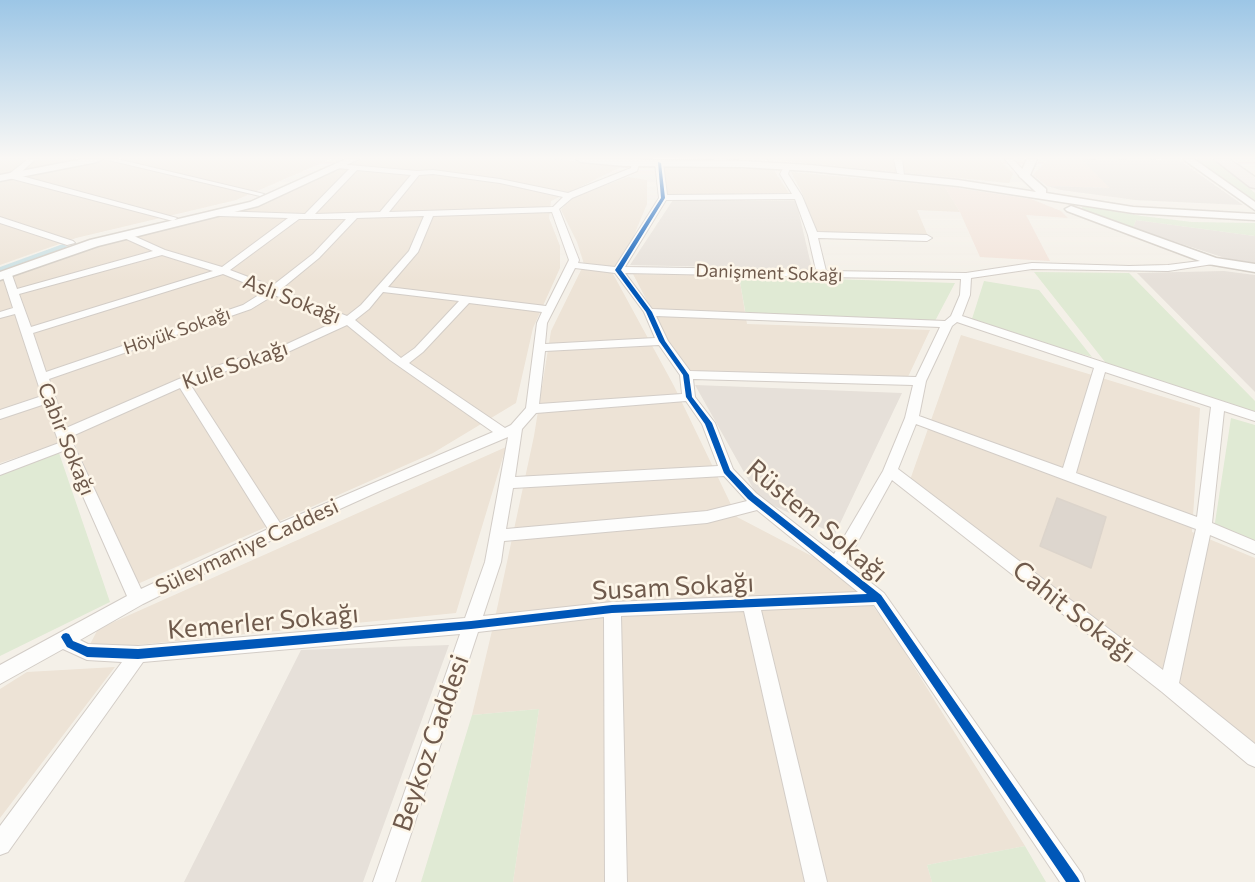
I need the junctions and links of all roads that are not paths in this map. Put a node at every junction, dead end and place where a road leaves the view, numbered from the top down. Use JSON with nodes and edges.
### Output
{"nodes":[{"id":1,"x":105,"y":200,"type":"edge"},
{"id":2,"x":245,"y":200,"type":"edge"},
{"id":3,"x":262,"y":200,"type":"edge"},
{"id":4,"x":319,"y":200,"type":"edge"},
{"id":5,"x":394,"y":200,"type":"edge"},
{"id":6,"x":565,"y":200,"type":"edge"},
{"id":7,"x":662,"y":200,"type":"edge"},
{"id":8,"x":800,"y":200,"type":"edge"},
{"id":9,"x":1043,"y":200,"type":"edge"},
{"id":10,"x":1064,"y":200,"type":"edge"},
{"id":11,"x":1116,"y":200,"type":"edge"},
{"id":12,"x":1083,"y":203,"type":"junction"},
{"id":13,"x":1255,"y":208,"type":"edge"},
{"id":14,"x":555,"y":209,"type":"junction"},
{"id":15,"x":220,"y":213,"type":"junction"},
{"id":16,"x":429,"y":213,"type":"junction"},
{"id":17,"x":383,"y":214,"type":"junction"},
{"id":18,"x":303,"y":216,"type":"junction"},
{"id":19,"x":354,"y":216,"type":"junction"},
{"id":20,"x":1092,"y":216,"type":"junction"},
{"id":21,"x":1255,"y":217,"type":"edge"},
{"id":22,"x":173,"y":218,"type":"junction"},
{"id":23,"x":191,"y":219,"type":"junction"},
{"id":24,"x":0,"y":220,"type":"edge"},
{"id":25,"x":125,"y":235,"type":"junction"},
{"id":26,"x":813,"y":235,"type":"junction"},
{"id":27,"x":927,"y":238,"type":"dead end"},
{"id":28,"x":70,"y":243,"type":"junction"},
{"id":29,"x":162,"y":252,"type":"junction"},
{"id":30,"x":1213,"y":261,"type":"junction"},
{"id":31,"x":572,"y":265,"type":"junction"},
{"id":32,"x":1255,"y":268,"type":"edge"},
{"id":33,"x":618,"y":270,"type":"junction"},
{"id":34,"x":223,"y":272,"type":"junction"},
{"id":35,"x":2,"y":273,"type":"edge"},
{"id":36,"x":822,"y":274,"type":"junction"},
{"id":37,"x":966,"y":276,"type":"junction"},
{"id":38,"x":382,"y":289,"type":"junction"},
{"id":39,"x":271,"y":292,"type":"junction"},
{"id":40,"x":13,"y":293,"type":"junction"},
{"id":41,"x":465,"y":301,"type":"junction"},
{"id":42,"x":548,"y":309,"type":"junction"},
{"id":43,"x":19,"y":310,"type":"junction"},
{"id":44,"x":649,"y":312,"type":"junction"},
{"id":45,"x":0,"y":315,"type":"edge"},
{"id":46,"x":348,"y":320,"type":"junction"},
{"id":47,"x":951,"y":321,"type":"junction"},
{"id":48,"x":26,"y":333,"type":"junction"},
{"id":49,"x":662,"y":341,"type":"junction"},
{"id":50,"x":539,"y":348,"type":"junction"},
{"id":51,"x":402,"y":363,"type":"junction"},
{"id":52,"x":1101,"y":366,"type":"junction"},
{"id":53,"x":686,"y":375,"type":"junction"},
{"id":54,"x":41,"y":378,"type":"junction"},
{"id":55,"x":920,"y":381,"type":"junction"},
{"id":56,"x":183,"y":382,"type":"junction"},
{"id":57,"x":689,"y":396,"type":"junction"},
{"id":58,"x":49,"y":398,"type":"junction"},
{"id":59,"x":1218,"y":404,"type":"junction"},
{"id":60,"x":532,"y":409,"type":"junction"},
{"id":61,"x":0,"y":415,"type":"edge"},
{"id":62,"x":1255,"y":417,"type":"edge"},
{"id":63,"x":912,"y":418,"type":"junction"},
{"id":64,"x":509,"y":431,"type":"junction"},
{"id":65,"x":64,"y":440,"type":"junction"},
{"id":66,"x":0,"y":470,"type":"edge"},
{"id":67,"x":727,"y":471,"type":"junction"},
{"id":68,"x":890,"y":471,"type":"junction"},
{"id":69,"x":1068,"y":476,"type":"junction"},
{"id":70,"x":507,"y":483,"type":"junction"},
{"id":71,"x":759,"y":504,"type":"junction"},
{"id":72,"x":1204,"y":526,"type":"junction"},
{"id":73,"x":277,"y":531,"type":"junction"},
{"id":74,"x":498,"y":536,"type":"junction"},
{"id":75,"x":1255,"y":548,"type":"edge"},
{"id":76,"x":836,"y":566,"type":"junction"},
{"id":77,"x":878,"y":598,"type":"junction"},
{"id":78,"x":137,"y":599,"type":"junction"},
{"id":79,"x":751,"y":603,"type":"junction"},
{"id":80,"x":612,"y":609,"type":"junction"},
{"id":81,"x":471,"y":625,"type":"junction"},
{"id":82,"x":66,"y":637,"type":"junction"},
{"id":83,"x":138,"y":654,"type":"junction"},
{"id":84,"x":0,"y":675,"type":"edge"},
{"id":85,"x":1169,"y":686,"type":"junction"},
{"id":86,"x":1255,"y":757,"type":"edge"},
{"id":87,"x":0,"y":844,"type":"edge"},
{"id":88,"x":384,"y":882,"type":"edge"},
{"id":89,"x":616,"y":882,"type":"edge"},
{"id":90,"x":816,"y":882,"type":"edge"},
{"id":91,"x":1074,"y":882,"type":"edge"}],
"edges":[{"from":1,"to":22,"type":"street"},
{"from":2,"to":22,"type":"main road"},
{"from":3,"to":15,"type":"main road"},
{"from":4,"to":18,"type":"street"},
{"from":5,"to":17,"type":"street"},
{"from":6,"to":14,"type":"street"},
{"from":7,"to":33,"type":"street"},
{"from":8,"to":26,"type":"street"},
{"from":9,"to":20,"type":"main road"},
{"from":10,"to":12,"type":"main road"},
{"from":11,"to":13,"type":"main road"},
{"from":12,"to":20,"type":"main road"},
{"from":12,"to":21,"type":"main road"},
{"from":14,"to":16,"type":"street"},
{"from":14,"to":31,"type":"street"},
{"from":15,"to":18,"type":"street"},
{"from":15,"to":23,"type":"main road"},
{"from":16,"to":17,"type":"street"},
{"from":16,"to":38,"type":"street","name":"Kule Sokağı"},
{"from":17,"to":19,"type":"street"},
{"from":18,"to":19,"type":"street"},
{"from":18,"to":34,"type":"street"},
{"from":19,"to":39,"type":"street","name":"Höyük Sokağı"},
{"from":20,"to":30,"type":"main road"},
{"from":22,"to":23,"type":"main road"},
{"from":22,"to":28,"type":"main road"},
{"from":23,"to":25,"type":"main road"},
{"from":24,"to":28,"type":"street"},
{"from":25,"to":29,"type":"street","name":"Aslı Sokağı"},
{"from":25,"to":35,"type":"main road"},
{"from":26,"to":27,"type":"street"},
{"from":26,"to":36,"type":"street"},
{"from":28,"to":35,"type":"main road"},
{"from":29,"to":34,"type":"street","name":"Aslı Sokağı"},
{"from":29,"to":40,"type":"street"},
{"from":30,"to":32,"type":"main road"},
{"from":30,"to":37,"type":"street","name":"Danişment Sokağı"},
{"from":31,"to":33,"type":"street","name":"Danişment Sokağı"},
{"from":31,"to":42,"type":"street"},
{"from":33,"to":36,"type":"street","name":"Danişment Sokağı"},
{"from":33,"to":44,"type":"street","name":"Rüstem Sokağı"},
{"from":34,"to":39,"type":"street","name":"Aslı Sokağı"},
{"from":34,"to":48,"type":"street"},
{"from":35,"to":40,"type":"street","name":"Cabir Sokağı"},
{"from":36,"to":37,"type":"street","name":"Danişment Sokağı"},
{"from":37,"to":47,"type":"street"},
{"from":38,"to":41,"type":"street"},
{"from":38,"to":46,"type":"street","name":"Kule Sokağı"},
{"from":39,"to":46,"type":"street","name":"Aslı Sokağı"},
{"from":39,"to":54,"type":"street","name":"Höyük Sokağı"},
{"from":40,"to":43,"type":"street","name":"Cabir Sokağı"},
{"from":41,"to":42,"type":"street"},
{"from":41,"to":51,"type":"street"},
{"from":42,"to":50,"type":"street"},
{"from":43,"to":45,"type":"street"},
{"from":43,"to":48,"type":"street","name":"Cabir Sokağı"},
{"from":44,"to":47,"type":"street"},
{"from":44,"to":49,"type":"street","name":"Rüstem Sokağı"},
{"from":46,"to":51,"type":"street","name":"Aslı Sokağı"},
{"from":46,"to":56,"type":"street","name":"Kule Sokağı"},
{"from":47,"to":52,"type":"street"},
{"from":47,"to":55,"type":"street"},
{"from":48,"to":54,"type":"street","name":"Cabir Sokağı"},
{"from":49,"to":50,"type":"street"},
{"from":49,"to":53,"type":"street","name":"Rüstem Sokağı"},
{"from":50,"to":60,"type":"street"},
{"from":51,"to":64,"type":"street","name":"Aslı Sokağı"},
{"from":52,"to":59,"type":"street"},
{"from":52,"to":69,"type":"street"},
{"from":53,"to":55,"type":"street"},
{"from":53,"to":57,"type":"street","name":"Rüstem Sokağı"},
{"from":54,"to":58,"type":"street","name":"Cabir Sokağı"},
{"from":55,"to":63,"type":"street"},
{"from":56,"to":65,"type":"street","name":"Kule Sokağı"},
{"from":56,"to":73,"type":"street"},
{"from":57,"to":60,"type":"street"},
{"from":57,"to":67,"type":"street","name":"Rüstem Sokağı"},
{"from":58,"to":61,"type":"street"},
{"from":58,"to":65,"type":"street","name":"Cabir Sokağı"},
{"from":59,"to":62,"type":"street"},
{"from":59,"to":72,"type":"street"},
{"from":60,"to":64,"type":"street"},
{"from":63,"to":68,"type":"street"},
{"from":63,"to":69,"type":"street"},
{"from":64,"to":70,"type":"street","name":"Beykoz Caddesi"},
{"from":64,"to":73,"type":"street","name":"Süleymaniye Caddesi"},
{"from":65,"to":66,"type":"street","name":"Kule Sokağı"},
{"from":65,"to":78,"type":"street","name":"Cabir Sokağı"},
{"from":67,"to":70,"type":"street"},
{"from":67,"to":71,"type":"street","name":"Rüstem Sokağı"},
{"from":68,"to":76,"type":"street"},
{"from":68,"to":85,"type":"street","name":"Cahit Sokağı"},
{"from":69,"to":72,"type":"street"},
{"from":70,"to":74,"type":"street","name":"Beykoz Caddesi"},
{"from":71,"to":74,"type":"street"},
{"from":71,"to":76,"type":"street","name":"Rüstem Sokağı"},
{"from":72,"to":75,"type":"street"},
{"from":72,"to":85,"type":"street"},
{"from":73,"to":78,"type":"street","name":"Süleymaniye Caddesi"},
{"from":74,"to":81,"type":"street","name":"Beykoz Caddesi"},
{"from":76,"to":77,"type":"street","name":"Rüstem Sokağı"},
{"from":77,"to":79,"type":"street","name":"Susam Sokağı"},
{"from":77,"to":91,"type":"street","name":"Rüstem Sokağı"},
{"from":78,"to":82,"type":"street","name":"Süleymaniye Caddesi"},
{"from":79,"to":80,"type":"street","name":"Susam Sokağı"},
{"from":79,"to":90,"type":"street"},
{"from":80,"to":81,"type":"street","name":"Susam Sokağı"},
{"from":80,"to":89,"type":"street"},
{"from":81,"to":83,"type":"street","name":"Kemerler Sokağı"},
{"from":81,"to":88,"type":"street","name":"Beykoz Caddesi"},
{"from":82,"to":83,"type":"street","name":"Kemerler Sokağı"},
{"from":82,"to":84,"type":"street","name":"Süleymaniye Caddesi"},
{"from":83,"to":87,"type":"street"},
{"from":85,"to":86,"type":"street","name":"Cahit Sokağı"}]}
